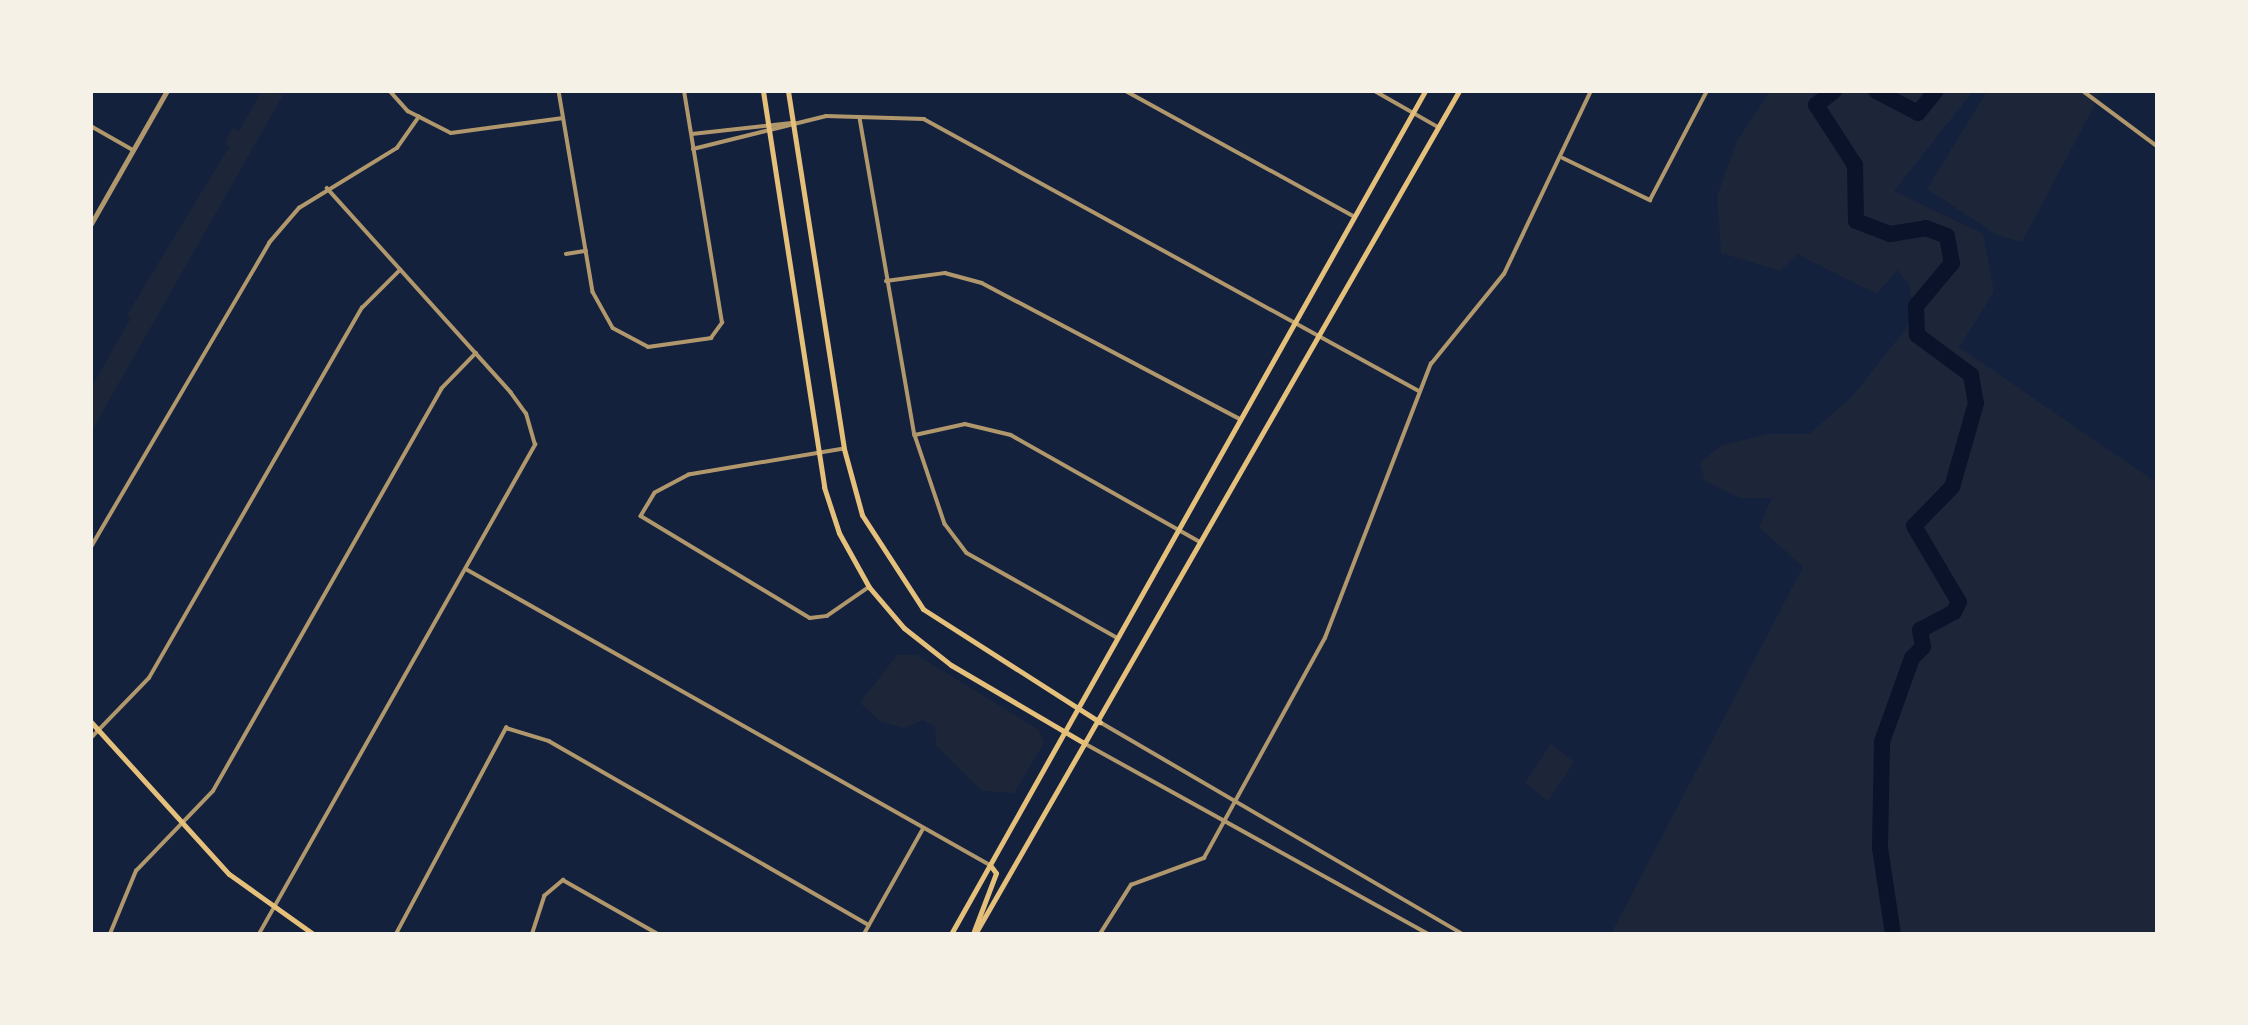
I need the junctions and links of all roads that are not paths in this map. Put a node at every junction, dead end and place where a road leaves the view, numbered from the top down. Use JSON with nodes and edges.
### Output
{"nodes":[{"id":1,"x":167,"y":91,"type":"edge"},
{"id":2,"x":390,"y":91,"type":"edge"},
{"id":3,"x":559,"y":91,"type":"edge"},
{"id":4,"x":684,"y":91,"type":"edge"},
{"id":5,"x":763,"y":91,"type":"edge"},
{"id":6,"x":788,"y":91,"type":"edge"},
{"id":7,"x":1126,"y":91,"type":"edge"},
{"id":8,"x":1375,"y":91,"type":"edge"},
{"id":9,"x":1425,"y":91,"type":"edge"},
{"id":10,"x":1460,"y":91,"type":"edge"},
{"id":11,"x":1591,"y":91,"type":"edge"},
{"id":12,"x":1707,"y":91,"type":"edge"},
{"id":13,"x":2083,"y":91,"type":"edge"},
{"id":14,"x":1413,"y":112,"type":"junction"},
{"id":15,"x":419,"y":117,"type":"junction"},
{"id":16,"x":563,"y":118,"type":"junction"},
{"id":17,"x":860,"y":118,"type":"junction"},
{"id":18,"x":768,"y":121,"type":"junction"},
{"id":19,"x":793,"y":123,"type":"junction"},
{"id":20,"x":91,"y":126,"type":"edge"},
{"id":21,"x":1438,"y":127,"type":"junction"},
{"id":22,"x":770,"y":134,"type":"junction"},
{"id":23,"x":692,"y":135,"type":"junction"},
{"id":24,"x":2157,"y":146,"type":"edge"},
{"id":25,"x":692,"y":149,"type":"junction"},
{"id":26,"x":133,"y":150,"type":"junction"},
{"id":27,"x":1563,"y":158,"type":"junction"},
{"id":28,"x":327,"y":189,"type":"junction"},
{"id":29,"x":1355,"y":217,"type":"junction"},
{"id":30,"x":91,"y":224,"type":"edge"},
{"id":31,"x":586,"y":251,"type":"junction"},
{"id":32,"x":566,"y":254,"type":"dead end"},
{"id":33,"x":401,"y":270,"type":"junction"},
{"id":34,"x":886,"y":281,"type":"junction"},
{"id":35,"x":1296,"y":325,"type":"junction"},
{"id":36,"x":1318,"y":336,"type":"junction"},
{"id":37,"x":476,"y":354,"type":"junction"},
{"id":38,"x":1419,"y":391,"type":"junction"},
{"id":39,"x":1242,"y":420,"type":"junction"},
{"id":40,"x":915,"y":435,"type":"junction"},
{"id":41,"x":844,"y":449,"type":"junction"},
{"id":42,"x":820,"y":456,"type":"junction"},
{"id":43,"x":1179,"y":530,"type":"junction"},
{"id":44,"x":1201,"y":542,"type":"junction"},
{"id":45,"x":91,"y":547,"type":"edge"},
{"id":46,"x":466,"y":569,"type":"junction"},
{"id":47,"x":869,"y":587,"type":"junction"},
{"id":48,"x":1118,"y":638,"type":"junction"},
{"id":49,"x":1077,"y":709,"type":"junction"},
{"id":50,"x":91,"y":722,"type":"edge"},
{"id":51,"x":1100,"y":722,"type":"junction"},
{"id":52,"x":99,"y":731,"type":"junction"},
{"id":53,"x":1065,"y":732,"type":"junction"},
{"id":54,"x":91,"y":738,"type":"edge"},
{"id":55,"x":1082,"y":742,"type":"junction"},
{"id":56,"x":1236,"y":800,"type":"junction"},
{"id":57,"x":1225,"y":820,"type":"junction"},
{"id":58,"x":183,"y":825,"type":"junction"},
{"id":59,"x":923,"y":829,"type":"junction"},
{"id":60,"x":990,"y":865,"type":"junction"},
{"id":61,"x":273,"y":909,"type":"junction"},
{"id":62,"x":869,"y":925,"type":"junction"},
{"id":63,"x":110,"y":934,"type":"edge"},
{"id":64,"x":259,"y":934,"type":"edge"},
{"id":65,"x":313,"y":934,"type":"edge"},
{"id":66,"x":396,"y":934,"type":"edge"},
{"id":67,"x":532,"y":934,"type":"edge"},
{"id":68,"x":658,"y":934,"type":"edge"},
{"id":69,"x":864,"y":934,"type":"edge"},
{"id":70,"x":951,"y":934,"type":"edge"},
{"id":71,"x":974,"y":934,"type":"edge"},
{"id":72,"x":1100,"y":934,"type":"edge"},
{"id":73,"x":1429,"y":934,"type":"edge"},
{"id":74,"x":1463,"y":934,"type":"edge"}],
"edges":[{"from":1,"to":26,"type":"street"},
{"from":2,"to":15,"type":"street"},
{"from":3,"to":16,"type":"street"},
{"from":4,"to":23,"type":"street"},
{"from":5,"to":18,"type":"main road"},
{"from":6,"to":19,"type":"main road"},
{"from":7,"to":29,"type":"street"},
{"from":8,"to":14,"type":"street"},
{"from":9,"to":14,"type":"main road"},
{"from":10,"to":21,"type":"main road"},
{"from":11,"to":27,"type":"street"},
{"from":12,"to":27,"type":"street"},
{"from":13,"to":24,"type":"street"},
{"from":14,"to":21,"type":"street"},
{"from":14,"to":29,"type":"main road"},
{"from":15,"to":16,"type":"street"},
{"from":15,"to":28,"type":"street"},
{"from":16,"to":31,"type":"street"},
{"from":17,"to":19,"type":"street"},
{"from":17,"to":34,"type":"street"},
{"from":17,"to":35,"type":"street"},
{"from":18,"to":19,"type":"street"},
{"from":18,"to":22,"type":"main road"},
{"from":18,"to":23,"type":"street"},
{"from":19,"to":22,"type":"street"},
{"from":19,"to":41,"type":"main road"},
{"from":20,"to":26,"type":"street"},
{"from":21,"to":36,"type":"main road"},
{"from":22,"to":25,"type":"street"},
{"from":22,"to":42,"type":"main road"},
{"from":23,"to":25,"type":"street"},
{"from":25,"to":31,"type":"street"},
{"from":26,"to":30,"type":"street"},
{"from":27,"to":38,"type":"street"},
{"from":28,"to":33,"type":"street"},
{"from":28,"to":45,"type":"street"},
{"from":29,"to":35,"type":"main road"},
{"from":31,"to":32,"type":"street"},
{"from":33,"to":37,"type":"street"},
{"from":33,"to":52,"type":"street"},
{"from":34,"to":39,"type":"street"},
{"from":34,"to":40,"type":"street"},
{"from":35,"to":36,"type":"street"},
{"from":35,"to":39,"type":"main road"},
{"from":36,"to":38,"type":"street"},
{"from":36,"to":44,"type":"main road"},
{"from":37,"to":46,"type":"street"},
{"from":37,"to":58,"type":"street"},
{"from":38,"to":56,"type":"street"},
{"from":39,"to":43,"type":"main road"},
{"from":40,"to":43,"type":"street"},
{"from":40,"to":48,"type":"street"},
{"from":41,"to":42,"type":"street"},
{"from":41,"to":49,"type":"main road"},
{"from":42,"to":47,"type":"main road"},
{"from":42,"to":47,"type":"street"},
{"from":43,"to":44,"type":"street"},
{"from":43,"to":48,"type":"main road"},
{"from":44,"to":51,"type":"main road"},
{"from":46,"to":59,"type":"street"},
{"from":46,"to":61,"type":"street"},
{"from":47,"to":53,"type":"main road"},
{"from":48,"to":49,"type":"main road"},
{"from":49,"to":51,"type":"main road"},
{"from":49,"to":53,"type":"main road"},
{"from":50,"to":52,"type":"main road"},
{"from":51,"to":55,"type":"main road"},
{"from":51,"to":56,"type":"street"},
{"from":52,"to":54,"type":"street"},
{"from":52,"to":58,"type":"main road"},
{"from":53,"to":55,"type":"main road"},
{"from":53,"to":60,"type":"main road"},
{"from":55,"to":57,"type":"street"},
{"from":55,"to":71,"type":"main road"},
{"from":56,"to":57,"type":"street"},
{"from":56,"to":74,"type":"street"},
{"from":57,"to":72,"type":"street"},
{"from":57,"to":73,"type":"street"},
{"from":58,"to":61,"type":"main road"},
{"from":58,"to":63,"type":"street"},
{"from":59,"to":60,"type":"street"},
{"from":59,"to":62,"type":"street"},
{"from":60,"to":70,"type":"main road"},
{"from":60,"to":71,"type":"main road"},
{"from":61,"to":64,"type":"street"},
{"from":61,"to":65,"type":"main road"},
{"from":62,"to":66,"type":"street"},
{"from":62,"to":69,"type":"street"},
{"from":67,"to":68,"type":"street"}]}
